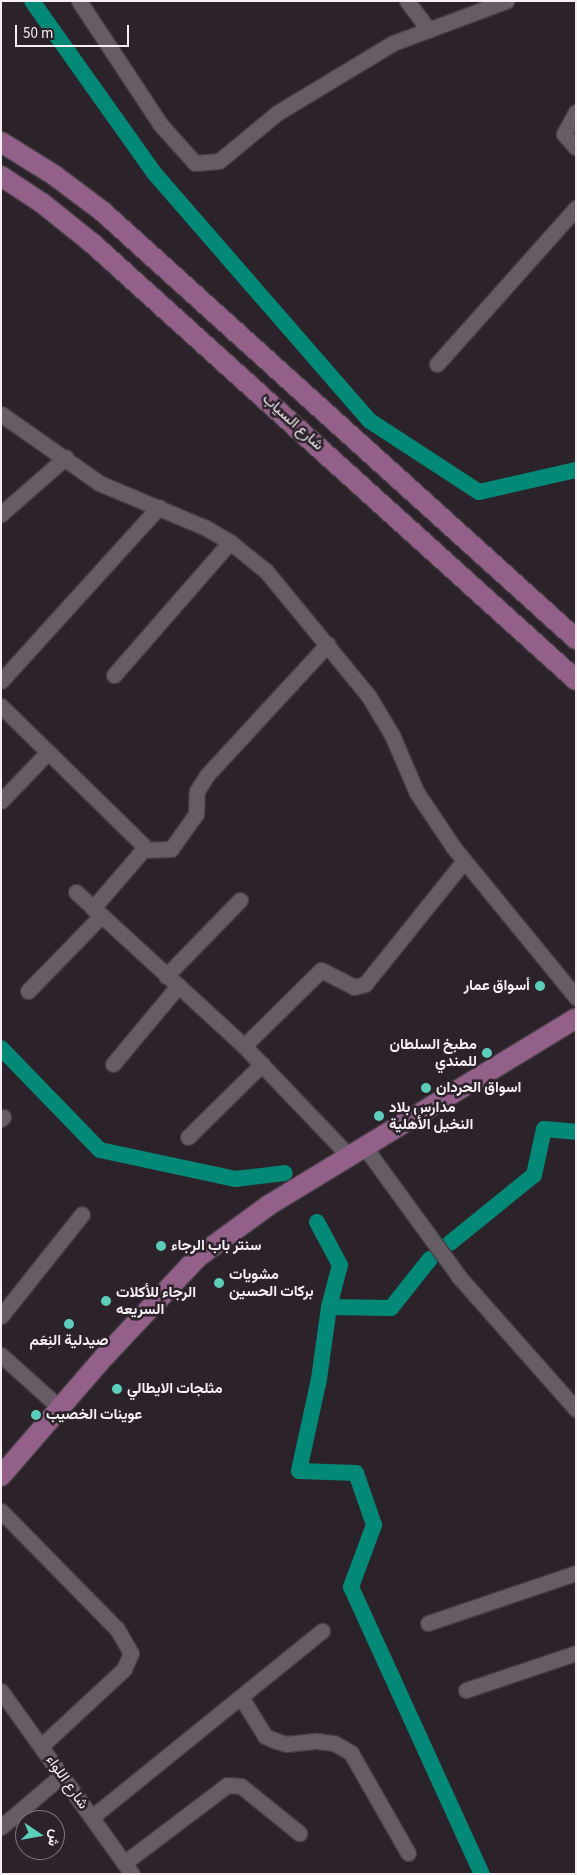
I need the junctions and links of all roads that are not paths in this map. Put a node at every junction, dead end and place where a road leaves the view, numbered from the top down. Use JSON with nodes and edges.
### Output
{"nodes":[{"id":1,"x":79,"y":1,"type":"edge"},
{"id":2,"x":407,"y":1,"type":"edge"},
{"id":3,"x":506,"y":1,"type":"edge"},
{"id":4,"x":429,"y":30,"type":"junction"},
{"id":5,"x":576,"y":112,"type":"edge"},
{"id":6,"x":1,"y":142,"type":"edge"},
{"id":7,"x":576,"y":148,"type":"edge"},
{"id":8,"x":1,"y":176,"type":"edge"},
{"id":9,"x":576,"y":208,"type":"edge"},
{"id":10,"x":437,"y":364,"type":"dead end"},
{"id":11,"x":1,"y":414,"type":"edge"},
{"id":12,"x":66,"y":457,"type":"junction"},
{"id":13,"x":159,"y":507,"type":"junction"},
{"id":14,"x":1,"y":514,"type":"edge"},
{"id":15,"x":230,"y":542,"type":"junction"},
{"id":16,"x":576,"y":639,"type":"edge"},
{"id":17,"x":328,"y":644,"type":"junction"},
{"id":18,"x":114,"y":674,"type":"dead end"},
{"id":19,"x":576,"y":680,"type":"edge"},
{"id":20,"x":1,"y":681,"type":"edge"},
{"id":21,"x":1,"y":706,"type":"edge"},
{"id":22,"x":48,"y":752,"type":"junction"},
{"id":23,"x":1,"y":801,"type":"edge"},
{"id":24,"x":143,"y":850,"type":"junction"},
{"id":25,"x":464,"y":861,"type":"junction"},
{"id":26,"x":76,"y":892,"type":"dead end"},
{"id":27,"x":240,"y":900,"type":"dead end"},
{"id":28,"x":97,"y":912,"type":"junction"},
{"id":29,"x":172,"y":981,"type":"junction"},
{"id":30,"x":28,"y":991,"type":"dead end"},
{"id":31,"x":576,"y":997,"type":"edge"},
{"id":32,"x":576,"y":1018,"type":"edge"},
{"id":33,"x":244,"y":1046,"type":"junction"},
{"id":34,"x":113,"y":1064,"type":"dead end"},
{"id":35,"x":262,"y":1064,"type":"junction"},
{"id":36,"x":188,"y":1137,"type":"dead end"},
{"id":37,"x":358,"y":1153,"type":"junction"},
{"id":38,"x":82,"y":1214,"type":"dead end"},
{"id":39,"x":1,"y":1316,"type":"edge"},
{"id":40,"x":1,"y":1355,"type":"edge"},
{"id":41,"x":60,"y":1408,"type":"junction"},
{"id":42,"x":576,"y":1409,"type":"edge"},
{"id":43,"x":1,"y":1476,"type":"edge"},
{"id":44,"x":1,"y":1511,"type":"edge"},
{"id":45,"x":576,"y":1573,"type":"edge"},
{"id":46,"x":428,"y":1623,"type":"dead end"},
{"id":47,"x":322,"y":1631,"type":"dead end"},
{"id":48,"x":576,"y":1653,"type":"edge"},
{"id":49,"x":466,"y":1690,"type":"dead end"},
{"id":50,"x":1,"y":1691,"type":"edge"},
{"id":51,"x":240,"y":1697,"type":"junction"},
{"id":52,"x":41,"y":1746,"type":"junction"},
{"id":53,"x":61,"y":1776,"type":"junction"},
{"id":54,"x":92,"y":1817,"type":"junction"},
{"id":55,"x":1,"y":1827,"type":"edge"},
{"id":56,"x":299,"y":1833,"type":"dead end"},
{"id":57,"x":408,"y":1853,"type":"dead end"},
{"id":58,"x":128,"y":1868,"type":"edge"}],
"edges":[{"from":1,"to":4,"type":"street"},
{"from":2,"to":4,"type":"street"},
{"from":3,"to":4,"type":"street"},
{"from":5,"to":7,"type":"street"},
{"from":6,"to":16,"type":"main road","name":"شارع السياب"},
{"from":8,"to":19,"type":"main road","name":"شارع السياب"},
{"from":9,"to":10,"type":"street"},
{"from":11,"to":12,"type":"street"},
{"from":12,"to":13,"type":"street"},
{"from":12,"to":14,"type":"street"},
{"from":13,"to":15,"type":"street"},
{"from":13,"to":20,"type":"street"},
{"from":15,"to":17,"type":"street"},
{"from":15,"to":18,"type":"street"},
{"from":17,"to":24,"type":"street"},
{"from":17,"to":25,"type":"street"},
{"from":21,"to":22,"type":"street"},
{"from":22,"to":23,"type":"street"},
{"from":22,"to":24,"type":"street"},
{"from":24,"to":28,"type":"street"},
{"from":25,"to":31,"type":"street"},
{"from":25,"to":33,"type":"street"},
{"from":26,"to":28,"type":"street"},
{"from":27,"to":29,"type":"street"},
{"from":28,"to":29,"type":"street"},
{"from":28,"to":30,"type":"street"},
{"from":29,"to":33,"type":"street"},
{"from":29,"to":34,"type":"street"},
{"from":32,"to":37,"type":"main road"},
{"from":33,"to":35,"type":"street"},
{"from":35,"to":36,"type":"street"},
{"from":35,"to":37,"type":"street"},
{"from":37,"to":41,"type":"main road"},
{"from":37,"to":42,"type":"street"},
{"from":38,"to":39,"type":"street"},
{"from":40,"to":41,"type":"street"},
{"from":41,"to":43,"type":"main road"},
{"from":44,"to":52,"type":"street"},
{"from":45,"to":46,"type":"street"},
{"from":47,"to":51,"type":"street"},
{"from":48,"to":49,"type":"street"},
{"from":50,"to":52,"type":"street","name":"شارع اللواء"},
{"from":51,"to":54,"type":"street"},
{"from":51,"to":57,"type":"street"},
{"from":52,"to":53,"type":"street","name":"شارع اللواء"},
{"from":53,"to":54,"type":"street","name":"شارع اللواء"},
{"from":53,"to":55,"type":"street"},
{"from":54,"to":58,"type":"street","name":"شارع اللواء"},
{"from":56,"to":58,"type":"street"}]}
